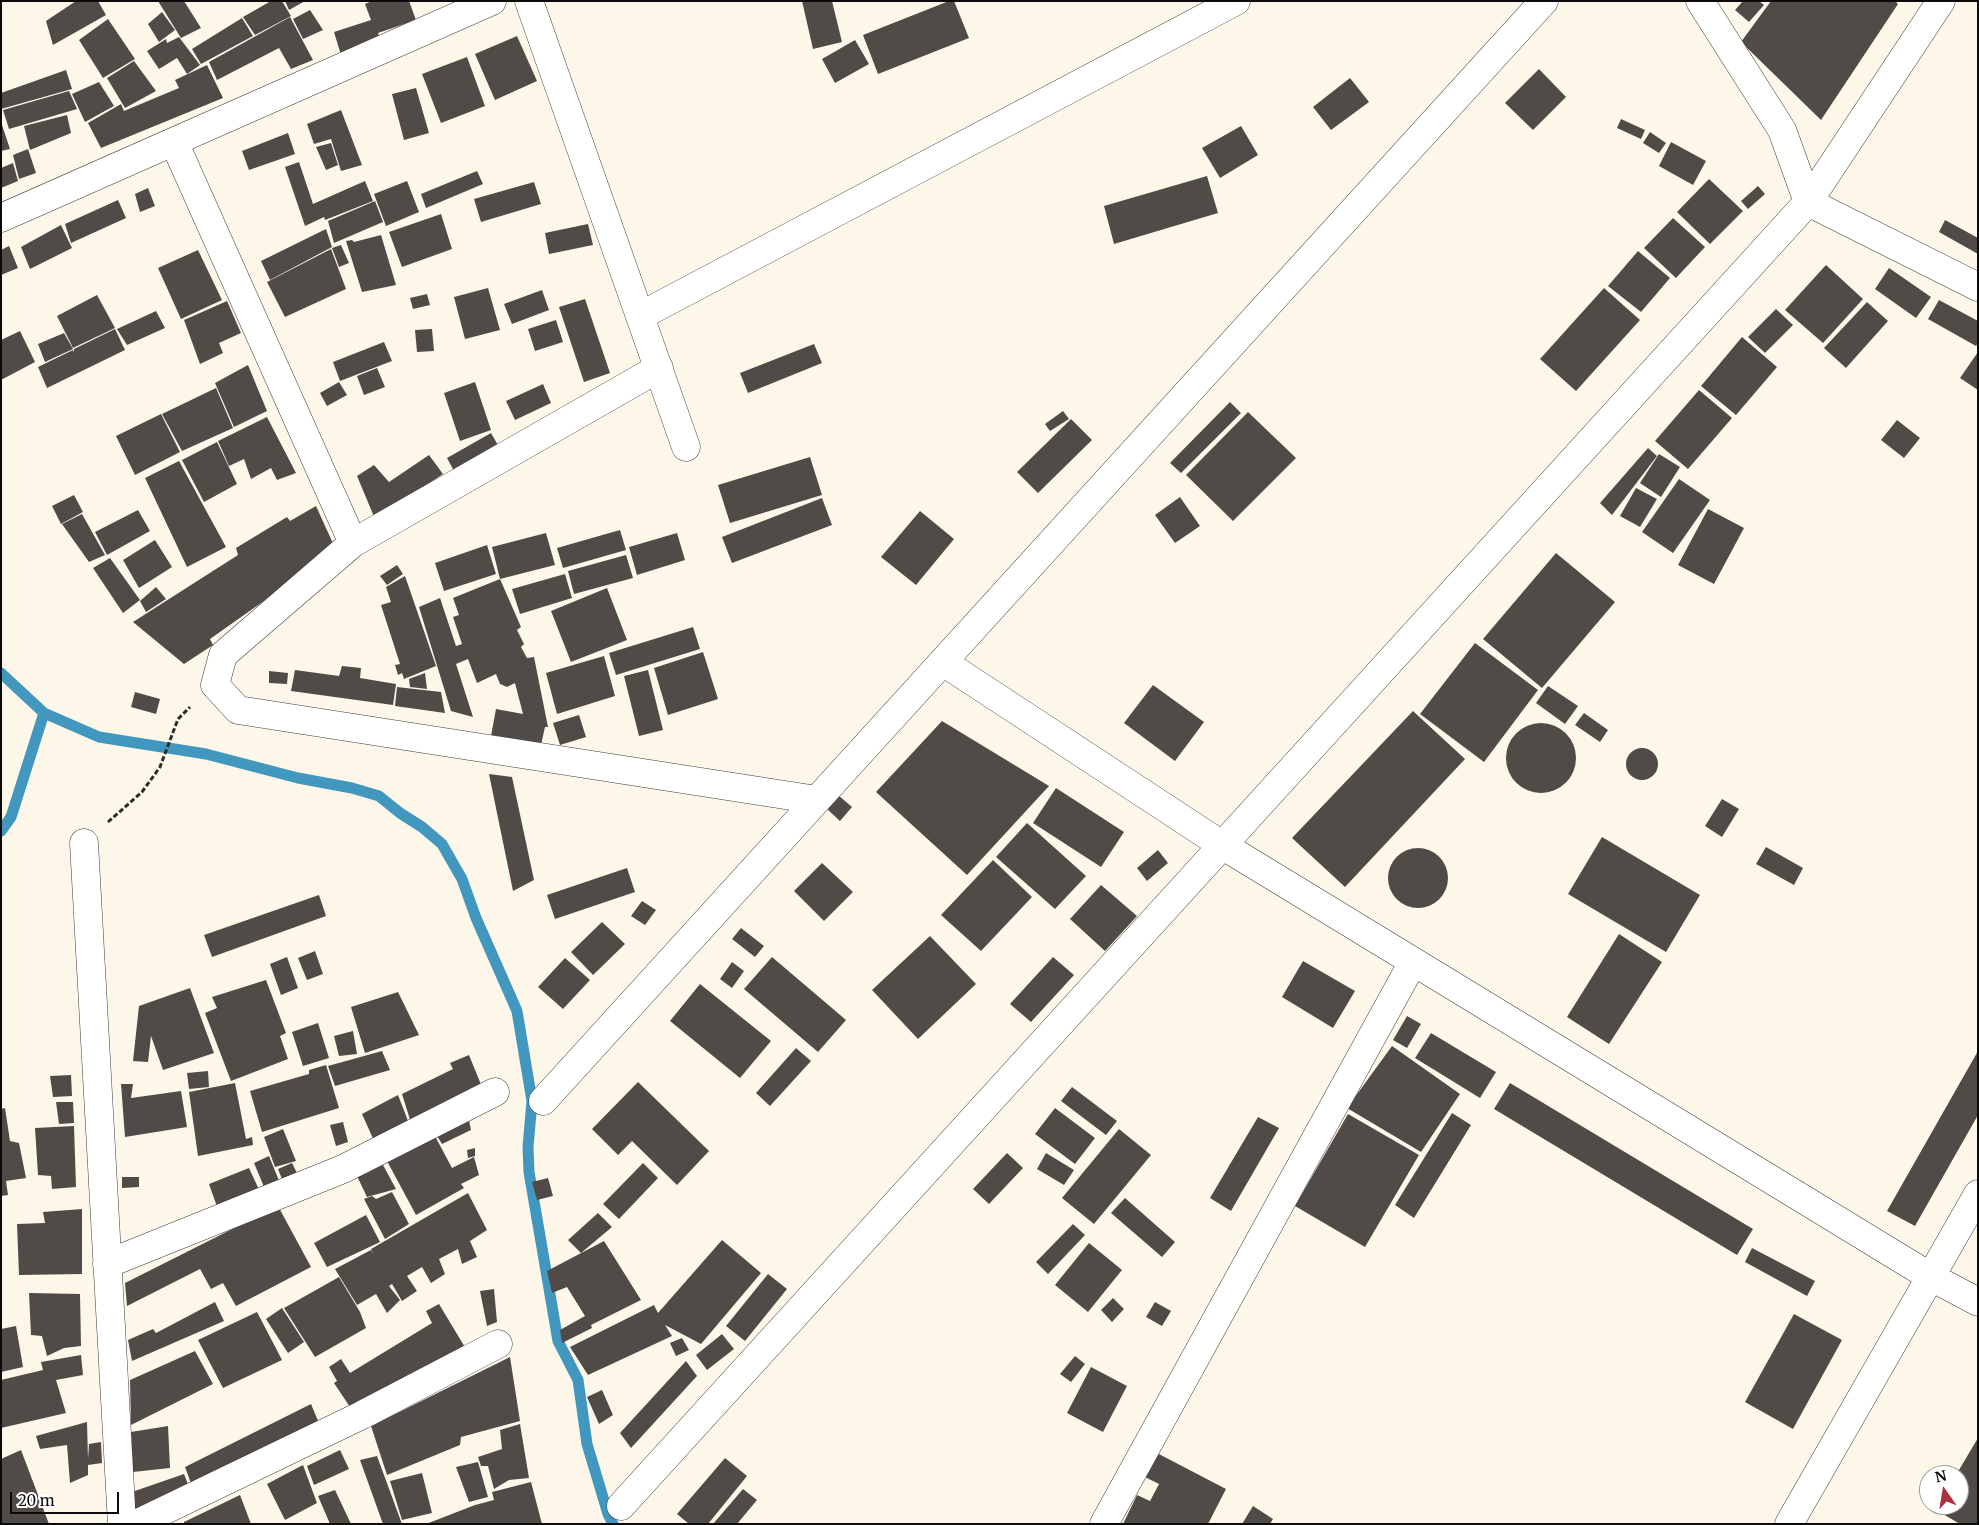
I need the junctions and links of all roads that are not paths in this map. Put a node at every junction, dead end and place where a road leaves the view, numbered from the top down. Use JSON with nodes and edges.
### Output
{"nodes":[{"id":1,"x":492,"y":1,"type":"edge"},
{"id":2,"x":529,"y":1,"type":"edge"},
{"id":3,"x":1236,"y":1,"type":"edge"},
{"id":4,"x":1544,"y":1,"type":"edge"},
{"id":5,"x":1700,"y":1,"type":"edge"},
{"id":6,"x":1941,"y":1,"type":"edge"},
{"id":7,"x":174,"y":142,"type":"junction"},
{"id":8,"x":1808,"y":202,"type":"junction"},
{"id":9,"x":1,"y":218,"type":"edge"},
{"id":10,"x":1978,"y":287,"type":"edge"},
{"id":11,"x":640,"y":316,"type":"junction"},
{"id":12,"x":659,"y":368,"type":"junction"},
{"id":13,"x":686,"y":447,"type":"dead end"},
{"id":14,"x":353,"y":543,"type":"junction"},
{"id":15,"x":943,"y":662,"type":"junction"},
{"id":16,"x":817,"y":800,"type":"junction"},
{"id":17,"x":84,"y":843,"type":"road end"},
{"id":18,"x":1222,"y":846,"type":"junction"},
{"id":19,"x":1413,"y":962,"type":"junction"},
{"id":20,"x":495,"y":1092,"type":"dead end"},
{"id":21,"x":543,"y":1101,"type":"dead end"},
{"id":22,"x":1978,"y":1194,"type":"edge"},
{"id":23,"x":106,"y":1264,"type":"junction"},
{"id":24,"x":1931,"y":1276,"type":"junction"},
{"id":25,"x":1978,"y":1302,"type":"edge"},
{"id":26,"x":498,"y":1344,"type":"dead end"},
{"id":27,"x":621,"y":1506,"type":"dead end"},
{"id":28,"x":122,"y":1524,"type":"edge"},
{"id":29,"x":136,"y":1524,"type":"edge"},
{"id":30,"x":1104,"y":1524,"type":"edge"},
{"id":31,"x":1789,"y":1524,"type":"edge"}],
"edges":[{"from":1,"to":7,"type":"street"},
{"from":2,"to":11,"type":"street"},
{"from":3,"to":11,"type":"street"},
{"from":4,"to":15,"type":"street"},
{"from":5,"to":8,"type":"street"},
{"from":6,"to":8,"type":"street"},
{"from":7,"to":9,"type":"street"},
{"from":7,"to":14,"type":"street"},
{"from":8,"to":10,"type":"street"},
{"from":8,"to":18,"type":"street"},
{"from":11,"to":12,"type":"street"},
{"from":12,"to":13,"type":"street"},
{"from":12,"to":14,"type":"street"},
{"from":14,"to":16,"type":"street"},
{"from":15,"to":16,"type":"street"},
{"from":15,"to":18,"type":"street"},
{"from":16,"to":21,"type":"street"},
{"from":17,"to":23,"type":"street"},
{"from":18,"to":19,"type":"street"},
{"from":18,"to":27,"type":"street"},
{"from":19,"to":24,"type":"street"},
{"from":19,"to":30,"type":"street"},
{"from":20,"to":23,"type":"street"},
{"from":22,"to":24,"type":"street"},
{"from":23,"to":28,"type":"street"},
{"from":24,"to":25,"type":"street"},
{"from":24,"to":31,"type":"street"},
{"from":26,"to":29,"type":"street"}]}
